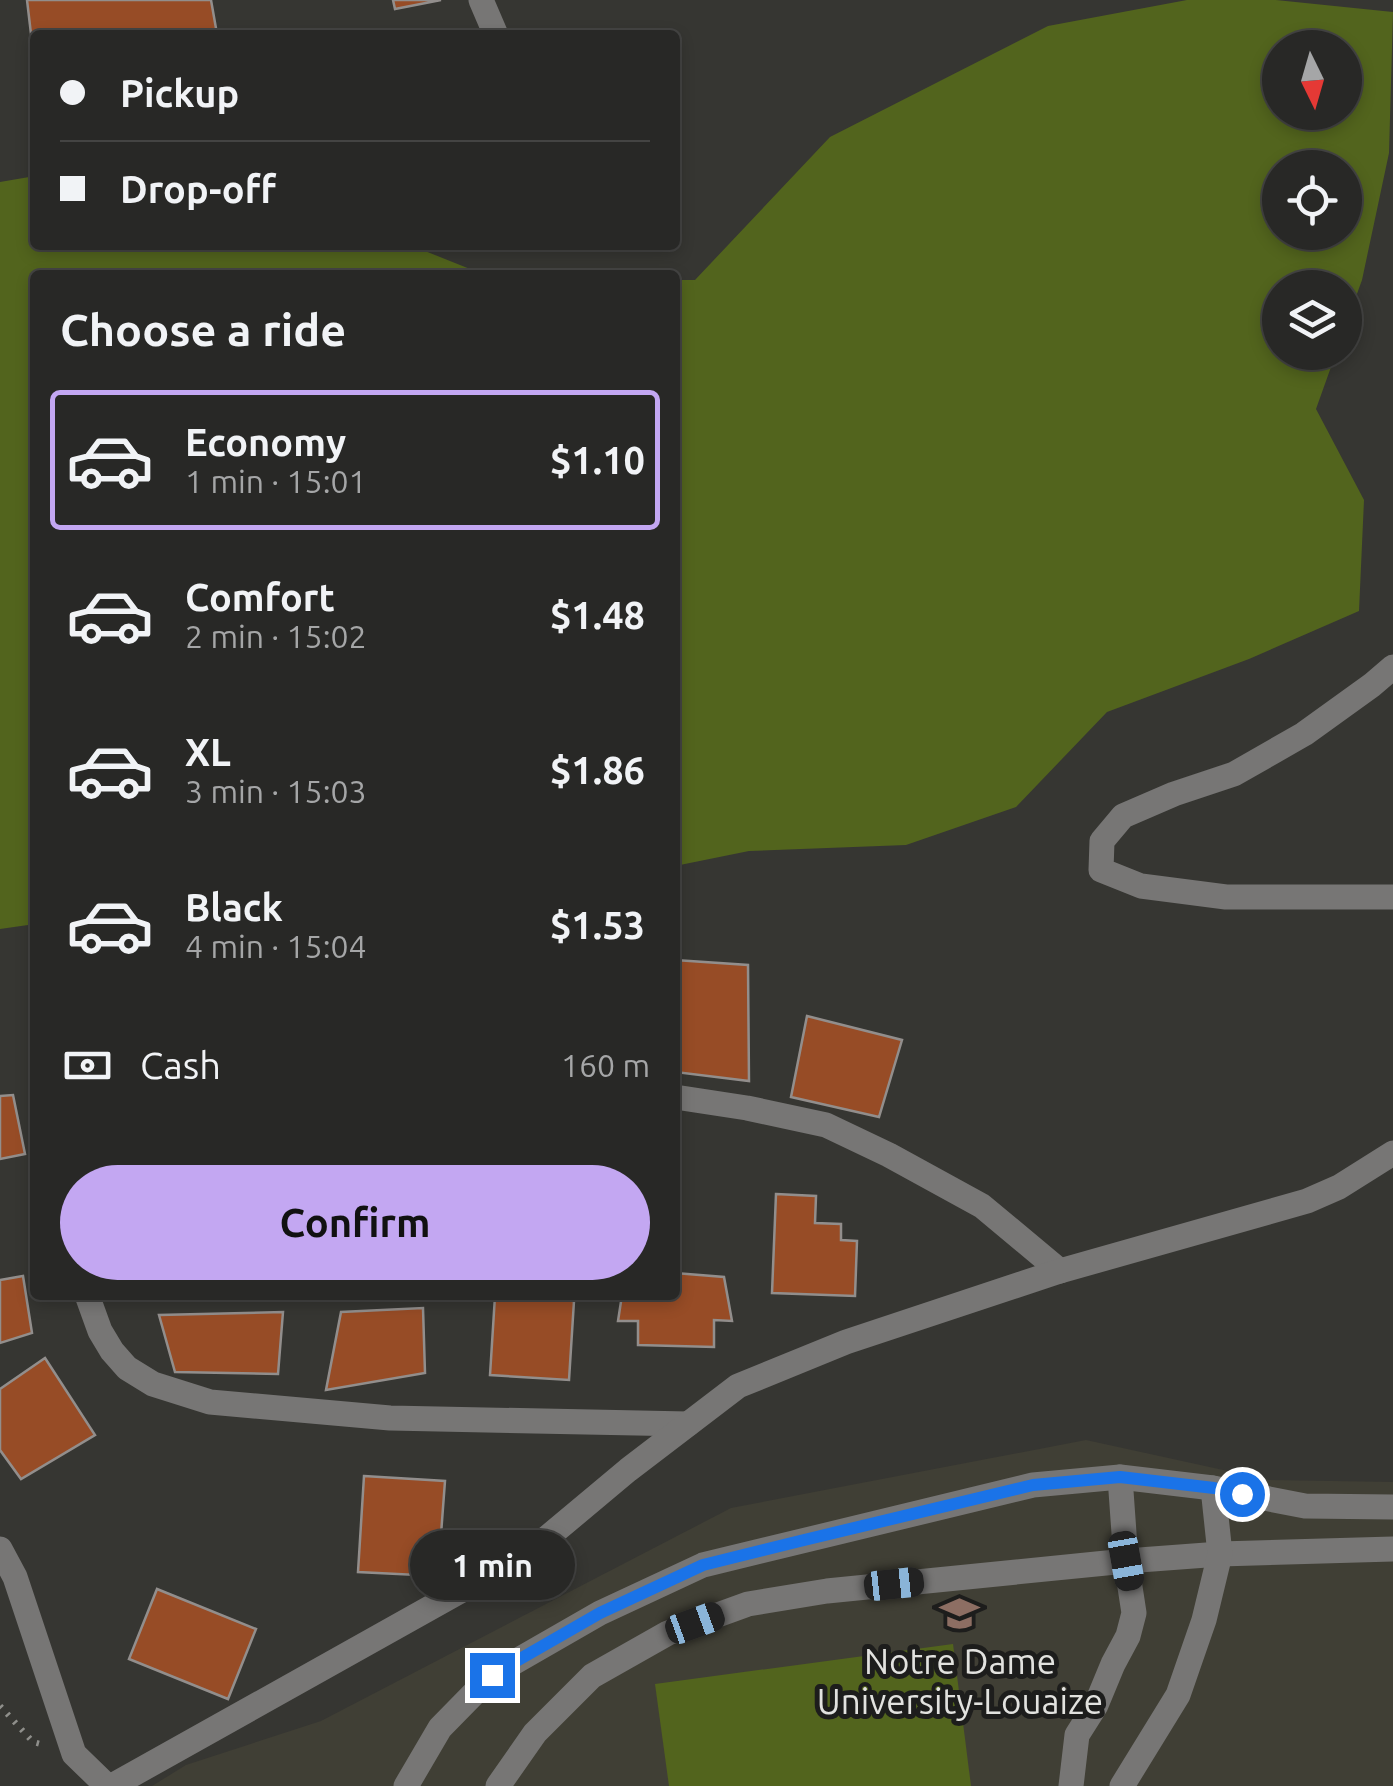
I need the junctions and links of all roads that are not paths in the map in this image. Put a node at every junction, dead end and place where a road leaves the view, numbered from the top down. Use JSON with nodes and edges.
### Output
{"nodes":[{"id":1,"x":480,"y":0,"type":"edge"},
{"id":2,"x":494,"y":30,"type":"edge"},
{"id":3,"x":1393,"y":666,"type":"edge"},
{"id":4,"x":1393,"y":897,"type":"edge"},
{"id":5,"x":680,"y":1098,"type":"edge"},
{"id":6,"x":1393,"y":1152,"type":"edge"},
{"id":7,"x":1060,"y":1271,"type":"junction"},
{"id":8,"x":90,"y":1300,"type":"edge"},
{"id":9,"x":688,"y":1424,"type":"junction"},
{"id":10,"x":1120,"y":1477,"type":"junction"},
{"id":11,"x":1214,"y":1488,"type":"junction"},
{"id":12,"x":1393,"y":1507,"type":"edge"},
{"id":13,"x":0,"y":1548,"type":"edge"},
{"id":14,"x":1393,"y":1549,"type":"edge"},
{"id":15,"x":1220,"y":1554,"type":"junction"},
{"id":16,"x":1126,"y":1561,"type":"junction"},
{"id":17,"x":109,"y":1786,"type":"edge"},
{"id":18,"x":406,"y":1786,"type":"edge"},
{"id":19,"x":429,"y":1786,"type":"edge"},
{"id":20,"x":498,"y":1786,"type":"edge"},
{"id":21,"x":1071,"y":1786,"type":"edge"},
{"id":22,"x":1122,"y":1786,"type":"edge"}],
"edges":[{"from":1,"to":2,"type":"street"},
{"from":3,"to":4,"type":"street"},
{"from":5,"to":7,"type":"street"},
{"from":6,"to":7,"type":"street"},
{"from":7,"to":9,"type":"street"},
{"from":8,"to":9,"type":"street"},
{"from":9,"to":17,"type":"street"},
{"from":10,"to":11,"type":"street"},
{"from":10,"to":16,"type":"street"},
{"from":10,"to":18,"type":"street"},
{"from":11,"to":12,"type":"street"},
{"from":11,"to":15,"type":"street"},
{"from":13,"to":17,"type":"street"},
{"from":14,"to":15,"type":"street"},
{"from":15,"to":16,"type":"street"},
{"from":15,"to":22,"type":"street"},
{"from":16,"to":20,"type":"street"},
{"from":16,"to":21,"type":"street"},
{"from":18,"to":19,"type":"street"}]}
